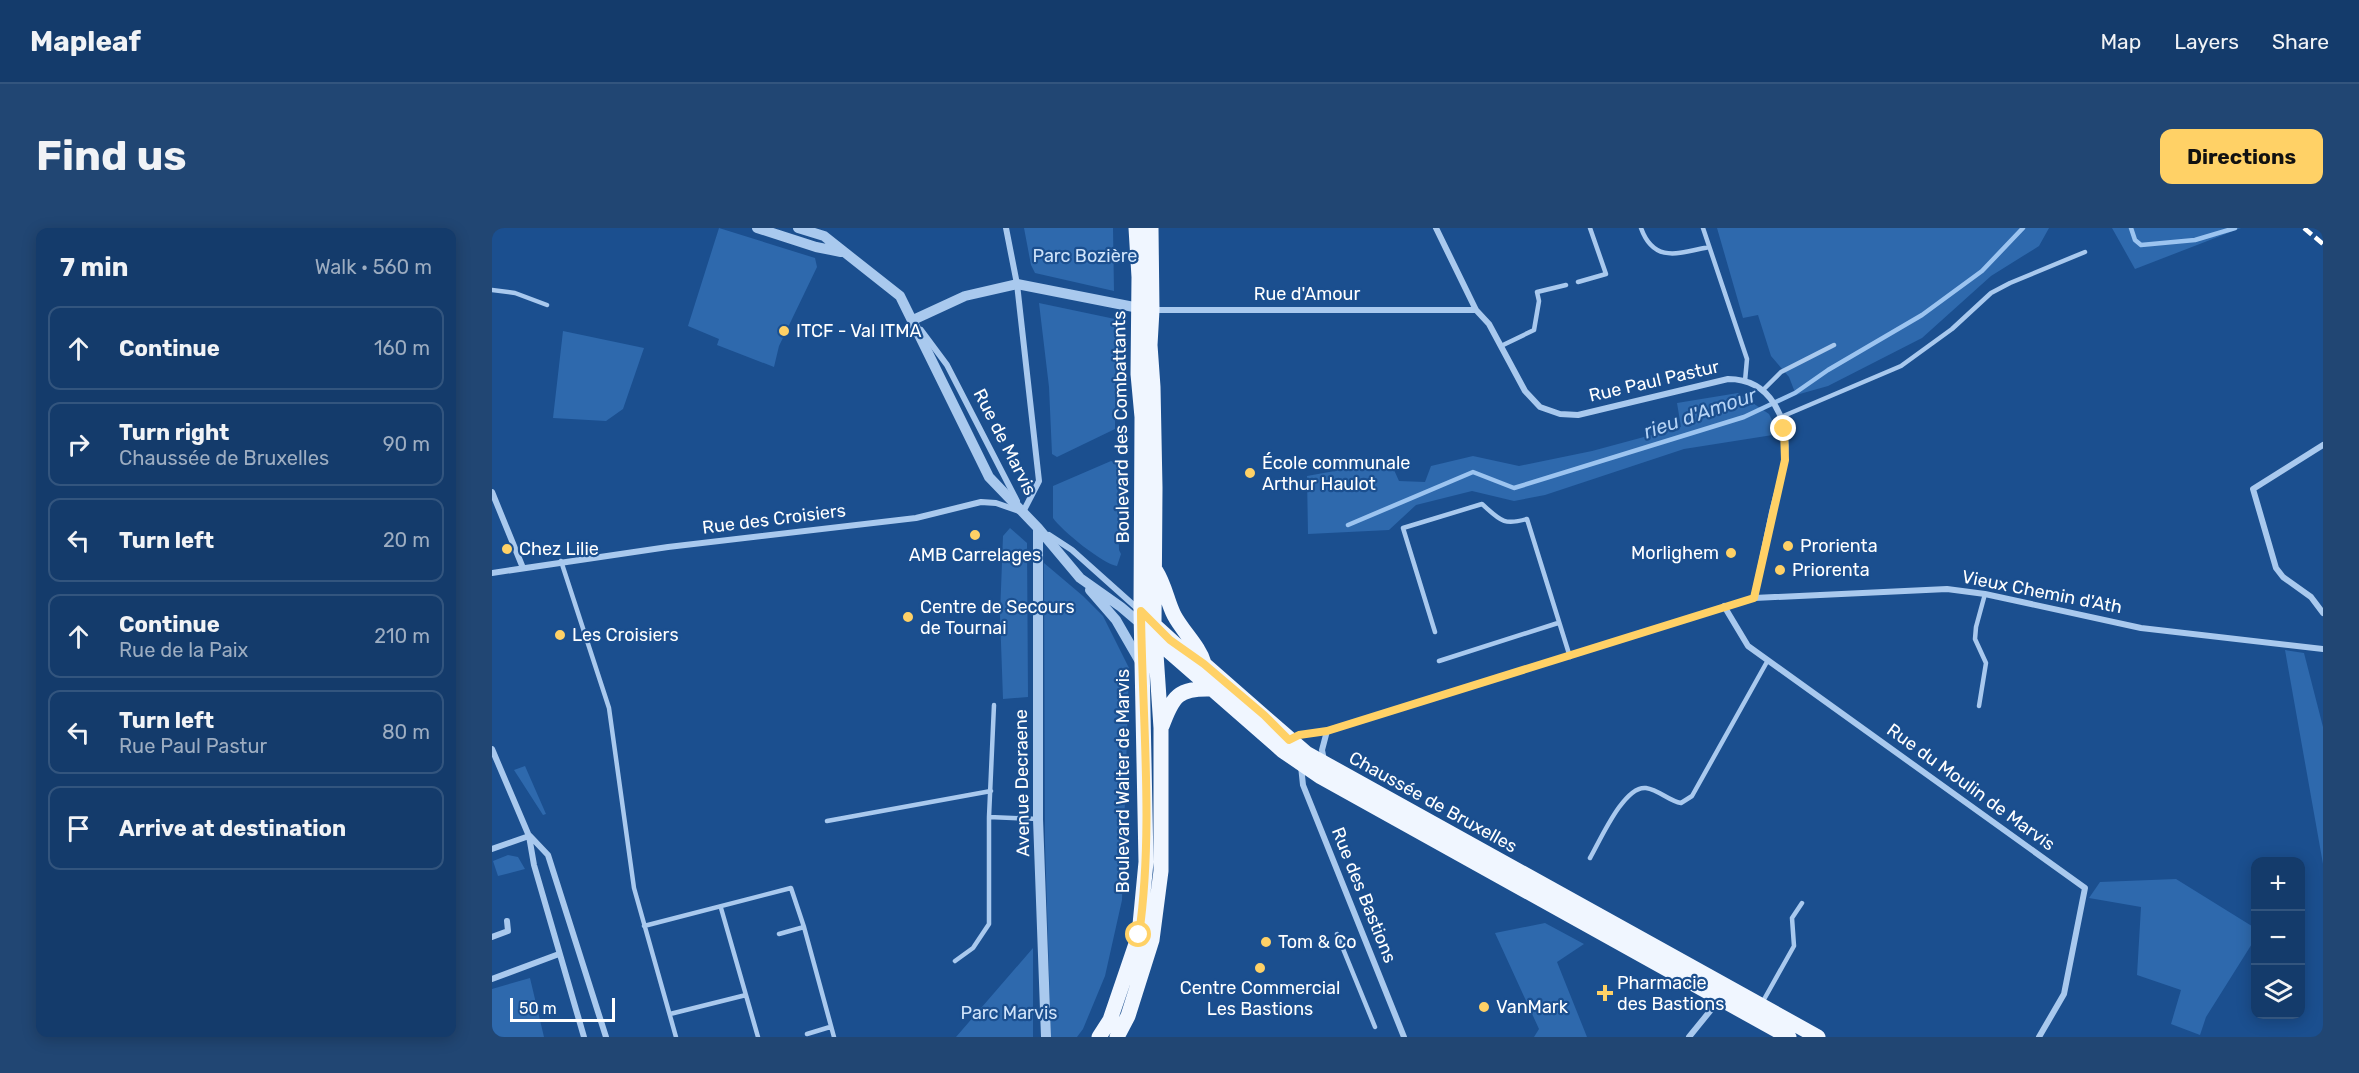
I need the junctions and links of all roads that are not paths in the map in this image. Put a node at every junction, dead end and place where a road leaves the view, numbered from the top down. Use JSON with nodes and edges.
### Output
{"nodes":[{"id":1,"x":757,"y":228,"type":"edge"},
{"id":2,"x":798,"y":228,"type":"edge"},
{"id":3,"x":1006,"y":228,"type":"edge"},
{"id":4,"x":1136,"y":228,"type":"edge"},
{"id":5,"x":1151,"y":228,"type":"edge"},
{"id":6,"x":1436,"y":228,"type":"edge"},
{"id":7,"x":1590,"y":228,"type":"edge"},
{"id":8,"x":1641,"y":228,"type":"edge"},
{"id":9,"x":1703,"y":228,"type":"edge"},
{"id":10,"x":1709,"y":247,"type":"junction"},
{"id":11,"x":844,"y":252,"type":"junction"},
{"id":12,"x":2085,"y":252,"type":"dead end"},
{"id":13,"x":1578,"y":282,"type":"dead end"},
{"id":14,"x":1017,"y":284,"type":"junction"},
{"id":15,"x":1566,"y":285,"type":"dead end"},
{"id":16,"x":492,"y":290,"type":"edge"},
{"id":17,"x":547,"y":305,"type":"dead end"},
{"id":18,"x":1145,"y":309,"type":"junction"},
{"id":19,"x":1476,"y":310,"type":"junction"},
{"id":20,"x":914,"y":320,"type":"junction"},
{"id":21,"x":1834,"y":345,"type":"dead end"},
{"id":22,"x":1501,"y":346,"type":"junction"},
{"id":23,"x":1745,"y":381,"type":"junction"},
{"id":24,"x":1763,"y":390,"type":"junction"},
{"id":25,"x":1781,"y":417,"type":"junction"},
{"id":26,"x":2323,"y":445,"type":"edge"},
{"id":27,"x":492,"y":492,"type":"edge"},
{"id":28,"x":1023,"y":512,"type":"junction"},
{"id":29,"x":1038,"y":528,"type":"junction"},
{"id":30,"x":561,"y":561,"type":"junction"},
{"id":31,"x":524,"y":568,"type":"junction"},
{"id":32,"x":1155,"y":569,"type":"junction"},
{"id":33,"x":492,"y":573,"type":"edge"},
{"id":34,"x":1080,"y":578,"type":"junction"},
{"id":35,"x":1985,"y":594,"type":"junction"},
{"id":36,"x":1754,"y":598,"type":"junction"},
{"id":37,"x":1724,"y":606,"type":"junction"},
{"id":38,"x":2323,"y":613,"type":"edge"},
{"id":39,"x":1558,"y":623,"type":"junction"},
{"id":40,"x":1147,"y":625,"type":"junction"},
{"id":41,"x":1435,"y":632,"type":"dead end"},
{"id":42,"x":2323,"y":649,"type":"edge"},
{"id":43,"x":1570,"y":657,"type":"junction"},
{"id":44,"x":1768,"y":660,"type":"junction"},
{"id":45,"x":1439,"y":661,"type":"dead end"},
{"id":46,"x":1204,"y":664,"type":"junction"},
{"id":47,"x":1142,"y":666,"type":"junction"},
{"id":48,"x":1211,"y":689,"type":"junction"},
{"id":49,"x":994,"y":705,"type":"dead end"},
{"id":50,"x":1978,"y":706,"type":"dead end"},
{"id":51,"x":1161,"y":728,"type":"junction"},
{"id":52,"x":1327,"y":731,"type":"junction"},
{"id":53,"x":1289,"y":740,"type":"junction"},
{"id":54,"x":492,"y":749,"type":"edge"},
{"id":55,"x":1301,"y":764,"type":"junction"},
{"id":56,"x":1325,"y":764,"type":"junction"},
{"id":57,"x":991,"y":791,"type":"junction"},
{"id":58,"x":989,"y":817,"type":"junction"},
{"id":59,"x":1038,"y":819,"type":"junction"},
{"id":60,"x":827,"y":821,"type":"dead end"},
{"id":61,"x":529,"y":836,"type":"junction"},
{"id":62,"x":492,"y":849,"type":"edge"},
{"id":63,"x":1590,"y":858,"type":"dead end"},
{"id":64,"x":1802,"y":903,"type":"dead end"},
{"id":65,"x":721,"y":908,"type":"junction"},
{"id":66,"x":507,"y":921,"type":"dead end"},
{"id":67,"x":644,"y":927,"type":"junction"},
{"id":68,"x":804,"y":927,"type":"junction"},
{"id":69,"x":778,"y":934,"type":"dead end"},
{"id":70,"x":1337,"y":934,"type":"dead end"},
{"id":71,"x":492,"y":937,"type":"edge"},
{"id":72,"x":559,"y":954,"type":"junction"},
{"id":73,"x":955,"y":961,"type":"dead end"},
{"id":74,"x":492,"y":979,"type":"edge"},
{"id":75,"x":1723,"y":993,"type":"junction"},
{"id":76,"x":746,"y":995,"type":"junction"},
{"id":77,"x":1761,"y":1005,"type":"junction"},
{"id":78,"x":670,"y":1014,"type":"junction"},
{"id":79,"x":830,"y":1027,"type":"junction"},
{"id":80,"x":1375,"y":1027,"type":"dead end"},
{"id":81,"x":807,"y":1034,"type":"dead end"},
{"id":82,"x":584,"y":1037,"type":"edge"},
{"id":83,"x":606,"y":1037,"type":"edge"},
{"id":84,"x":676,"y":1037,"type":"edge"},
{"id":85,"x":758,"y":1037,"type":"edge"},
{"id":86,"x":834,"y":1037,"type":"edge"},
{"id":87,"x":1046,"y":1037,"type":"edge"},
{"id":88,"x":1099,"y":1037,"type":"edge"},
{"id":89,"x":1117,"y":1037,"type":"edge"},
{"id":90,"x":1404,"y":1037,"type":"edge"},
{"id":91,"x":1689,"y":1037,"type":"edge"},
{"id":92,"x":1789,"y":1037,"type":"edge"},
{"id":93,"x":1818,"y":1037,"type":"edge"},
{"id":94,"x":2040,"y":1037,"type":"edge"}],
"edges":[{"from":1,"to":11,"type":"street","name":"Rue de Marvis"},
{"from":2,"to":11,"type":"street","name":"Rue de Marvis"},
{"from":3,"to":14,"type":"street"},
{"from":4,"to":18,"type":"main road","name":"Boulevard des Combattants"},
{"from":5,"to":18,"type":"main road"},
{"from":6,"to":19,"type":"street","name":"Rue Paul Pastur"},
{"from":7,"to":13,"type":"lane"},
{"from":8,"to":10,"type":"lane"},
{"from":9,"to":10,"type":"lane"},
{"from":10,"to":23,"type":"lane"},
{"from":11,"to":20,"type":"street","name":"Rue de Marvis"},
{"from":12,"to":25,"type":"lane"},
{"from":14,"to":18,"type":"street"},
{"from":14,"to":20,"type":"street"},
{"from":14,"to":28,"type":"street"},
{"from":15,"to":22,"type":"lane"},
{"from":16,"to":17,"type":"lane"},
{"from":18,"to":19,"type":"street","name":"Rue d'Amour"},
{"from":18,"to":32,"type":"main road","name":"Boulevard des Combattants"},
{"from":18,"to":40,"type":"main road","name":"Boulevard des Combattants"},
{"from":19,"to":22,"type":"street","name":"Rue Paul Pastur"},
{"from":20,"to":28,"type":"street","name":"Rue de Marvis"},
{"from":21,"to":24,"type":"lane"},
{"from":22,"to":23,"type":"street","name":"Rue Paul Pastur"},
{"from":23,"to":24,"type":"street","name":"Rue Paul Pastur"},
{"from":24,"to":25,"type":"street","name":"Rue Paul Pastur"},
{"from":25,"to":36,"type":"street","name":"Rue Paul Pastur"},
{"from":26,"to":38,"type":"street"},
{"from":27,"to":31,"type":"street"},
{"from":28,"to":29,"type":"street","name":"Chaussée de Bruxelles"},
{"from":28,"to":30,"type":"street","name":"Rue des Croisiers"},
{"from":29,"to":34,"type":"street","name":"Chaussée de Bruxelles"},
{"from":29,"to":40,"type":"street","name":"Chaussée de Bruxelles"},
{"from":29,"to":59,"type":"street","name":"Avenue Decraene"},
{"from":30,"to":31,"type":"street","name":"Rue des Croisiers"},
{"from":30,"to":67,"type":"lane"},
{"from":31,"to":33,"type":"street","name":"Rue des Croisiers"},
{"from":32,"to":40,"type":"main road","name":"Boulevard des Combattants"},
{"from":32,"to":46,"type":"main road"},
{"from":34,"to":40,"type":"street","name":"Chaussée de Bruxelles"},
{"from":34,"to":47,"type":"street"},
{"from":35,"to":36,"type":"street","name":"Vieux Chemin d'Ath"},
{"from":35,"to":42,"type":"street","name":"Vieux Chemin d'Ath"},
{"from":35,"to":50,"type":"lane"},
{"from":36,"to":37,"type":"street","name":"Vieux Chemin d'Ath"},
{"from":37,"to":43,"type":"street","name":"Vieux Chemin d'Ath"},
{"from":37,"to":44,"type":"street","name":"Rue du Moulin de Marvis"},
{"from":39,"to":41,"type":"lane"},
{"from":39,"to":43,"type":"lane"},
{"from":39,"to":45,"type":"lane"},
{"from":40,"to":46,"type":"main road","name":"Chaussée de Bruxelles"},
{"from":40,"to":47,"type":"main road","name":"Boulevard Walter de Marvis"},
{"from":40,"to":48,"type":"main road","name":"Chaussée de Bruxelles"},
{"from":40,"to":51,"type":"main road","name":"Boulevard Walter de Marvis"},
{"from":43,"to":52,"type":"street","name":"Vieux Chemin d'Ath"},
{"from":44,"to":63,"type":"lane"},
{"from":44,"to":94,"type":"street","name":"Rue du Moulin de Marvis"},
{"from":46,"to":53,"type":"main road","name":"Chaussée de Bruxelles"},
{"from":47,"to":88,"type":"main road","name":"Boulevard Walter de Marvis"},
{"from":48,"to":51,"type":"main road"},
{"from":48,"to":55,"type":"main road","name":"Chaussée de Bruxelles"},
{"from":49,"to":57,"type":"lane"},
{"from":51,"to":89,"type":"main road","name":"Boulevard Walter de Marvis"},
{"from":52,"to":53,"type":"street","name":"Vieux Chemin d'Ath"},
{"from":52,"to":56,"type":"street"},
{"from":53,"to":56,"type":"main road","name":"Chaussée de Bruxelles"},
{"from":54,"to":61,"type":"street"},
{"from":55,"to":75,"type":"main road","name":"Chaussée de Bruxelles"},
{"from":55,"to":90,"type":"street","name":"Rue des Bastions"},
{"from":56,"to":75,"type":"main road","name":"Chaussée de Bruxelles"},
{"from":57,"to":58,"type":"lane"},
{"from":57,"to":60,"type":"lane"},
{"from":58,"to":59,"type":"lane"},
{"from":58,"to":73,"type":"lane"},
{"from":59,"to":87,"type":"street","name":"Avenue Decraene"},
{"from":61,"to":62,"type":"street"},
{"from":61,"to":72,"type":"street"},
{"from":61,"to":83,"type":"street"},
{"from":64,"to":77,"type":"lane"},
{"from":65,"to":67,"type":"lane"},
{"from":65,"to":68,"type":"lane"},
{"from":65,"to":76,"type":"lane"},
{"from":66,"to":71,"type":"street"},
{"from":67,"to":78,"type":"lane"},
{"from":68,"to":69,"type":"lane"},
{"from":68,"to":79,"type":"lane"},
{"from":70,"to":80,"type":"lane"},
{"from":72,"to":74,"type":"street"},
{"from":72,"to":82,"type":"street"},
{"from":75,"to":77,"type":"main road","name":"Chaussée de Bruxelles"},
{"from":75,"to":91,"type":"street"},
{"from":75,"to":92,"type":"main road","name":"Chaussée de Bruxelles"},
{"from":76,"to":78,"type":"lane"},
{"from":76,"to":85,"type":"lane"},
{"from":77,"to":93,"type":"main road","name":"Chaussée de Bruxelles"},
{"from":78,"to":84,"type":"lane"},
{"from":79,"to":81,"type":"lane"},
{"from":79,"to":86,"type":"lane"}]}
